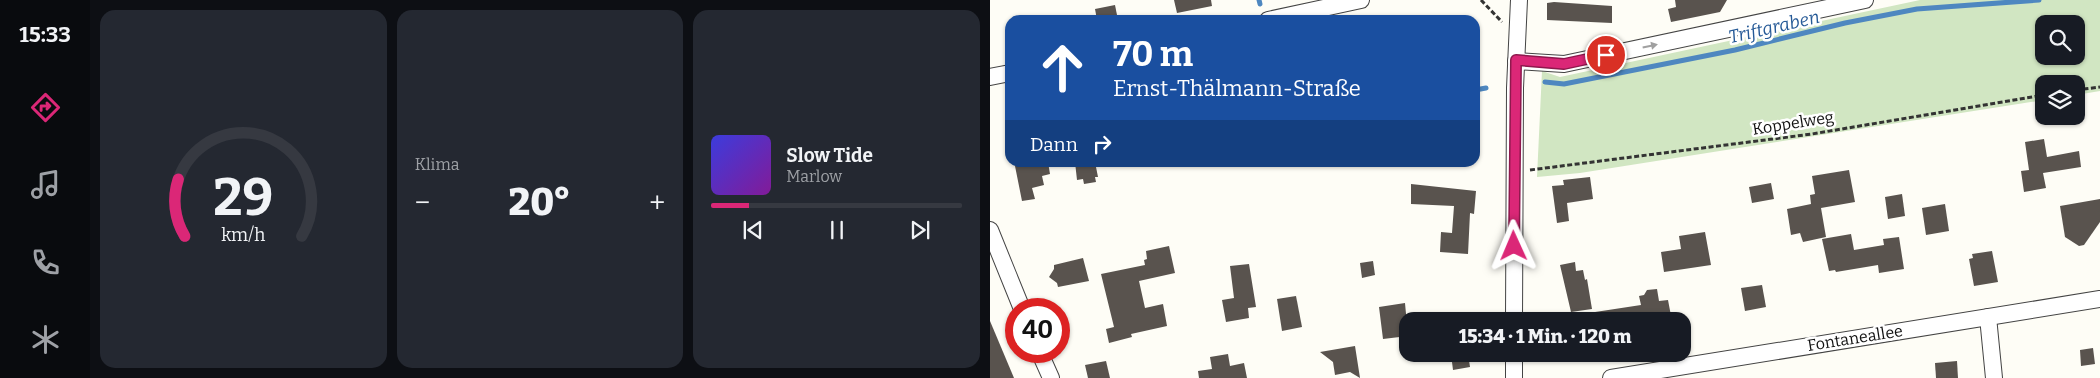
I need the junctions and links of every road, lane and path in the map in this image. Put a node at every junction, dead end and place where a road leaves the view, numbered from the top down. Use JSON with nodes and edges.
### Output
{"nodes":[{"id":1,"x":1361,"y":0,"type":"edge"},
{"id":2,"x":1481,"y":0,"type":"edge"},
{"id":3,"x":1518,"y":0,"type":"edge"},
{"id":4,"x":1864,"y":0,"type":"edge"},
{"id":5,"x":1291,"y":15,"type":"edge"},
{"id":6,"x":1502,"y":22,"type":"dead end"},
{"id":7,"x":1516,"y":60,"type":"junction"},
{"id":8,"x":1005,"y":74,"type":"edge"},
{"id":9,"x":990,"y":77,"type":"edge"},
{"id":10,"x":2100,"y":87,"type":"edge"},
{"id":11,"x":2085,"y":89,"type":"edge"},
{"id":12,"x":2035,"y":97,"type":"edge"},
{"id":13,"x":1545,"y":169,"type":"dead end"},
{"id":14,"x":990,"y":230,"type":"edge"},
{"id":15,"x":1018,"y":298,"type":"edge"},
{"id":16,"x":2100,"y":299,"type":"edge"},
{"id":17,"x":1514,"y":312,"type":"edge"},
{"id":18,"x":1988,"y":317,"type":"junction"},
{"id":19,"x":1514,"y":362,"type":"edge"},
{"id":20,"x":1044,"y":363,"type":"edge"},
{"id":21,"x":1051,"y":378,"type":"edge"},
{"id":22,"x":1514,"y":378,"type":"edge"},
{"id":23,"x":1611,"y":378,"type":"edge"},
{"id":24,"x":1994,"y":378,"type":"edge"}],
"edges":[{"from":1,"to":5,"type":"street"},
{"from":2,"to":6,"type":"path"},
{"from":3,"to":7,"type":"street"},
{"from":7,"to":4,"type":"street","one_way":true},
{"from":7,"to":17,"type":"street"},
{"from":8,"to":9,"type":"street"},
{"from":10,"to":11,"type":"path"},
{"from":12,"to":13,"type":"path","name":"Koppelweg"},
{"from":14,"to":15,"type":"street"},
{"from":16,"to":18,"type":"street","name":"Fontaneallee"},
{"from":18,"to":23,"type":"street","name":"Fontaneallee"},
{"from":18,"to":24,"type":"street"},
{"from":19,"to":22,"type":"street"},
{"from":20,"to":21,"type":"street"}]}
